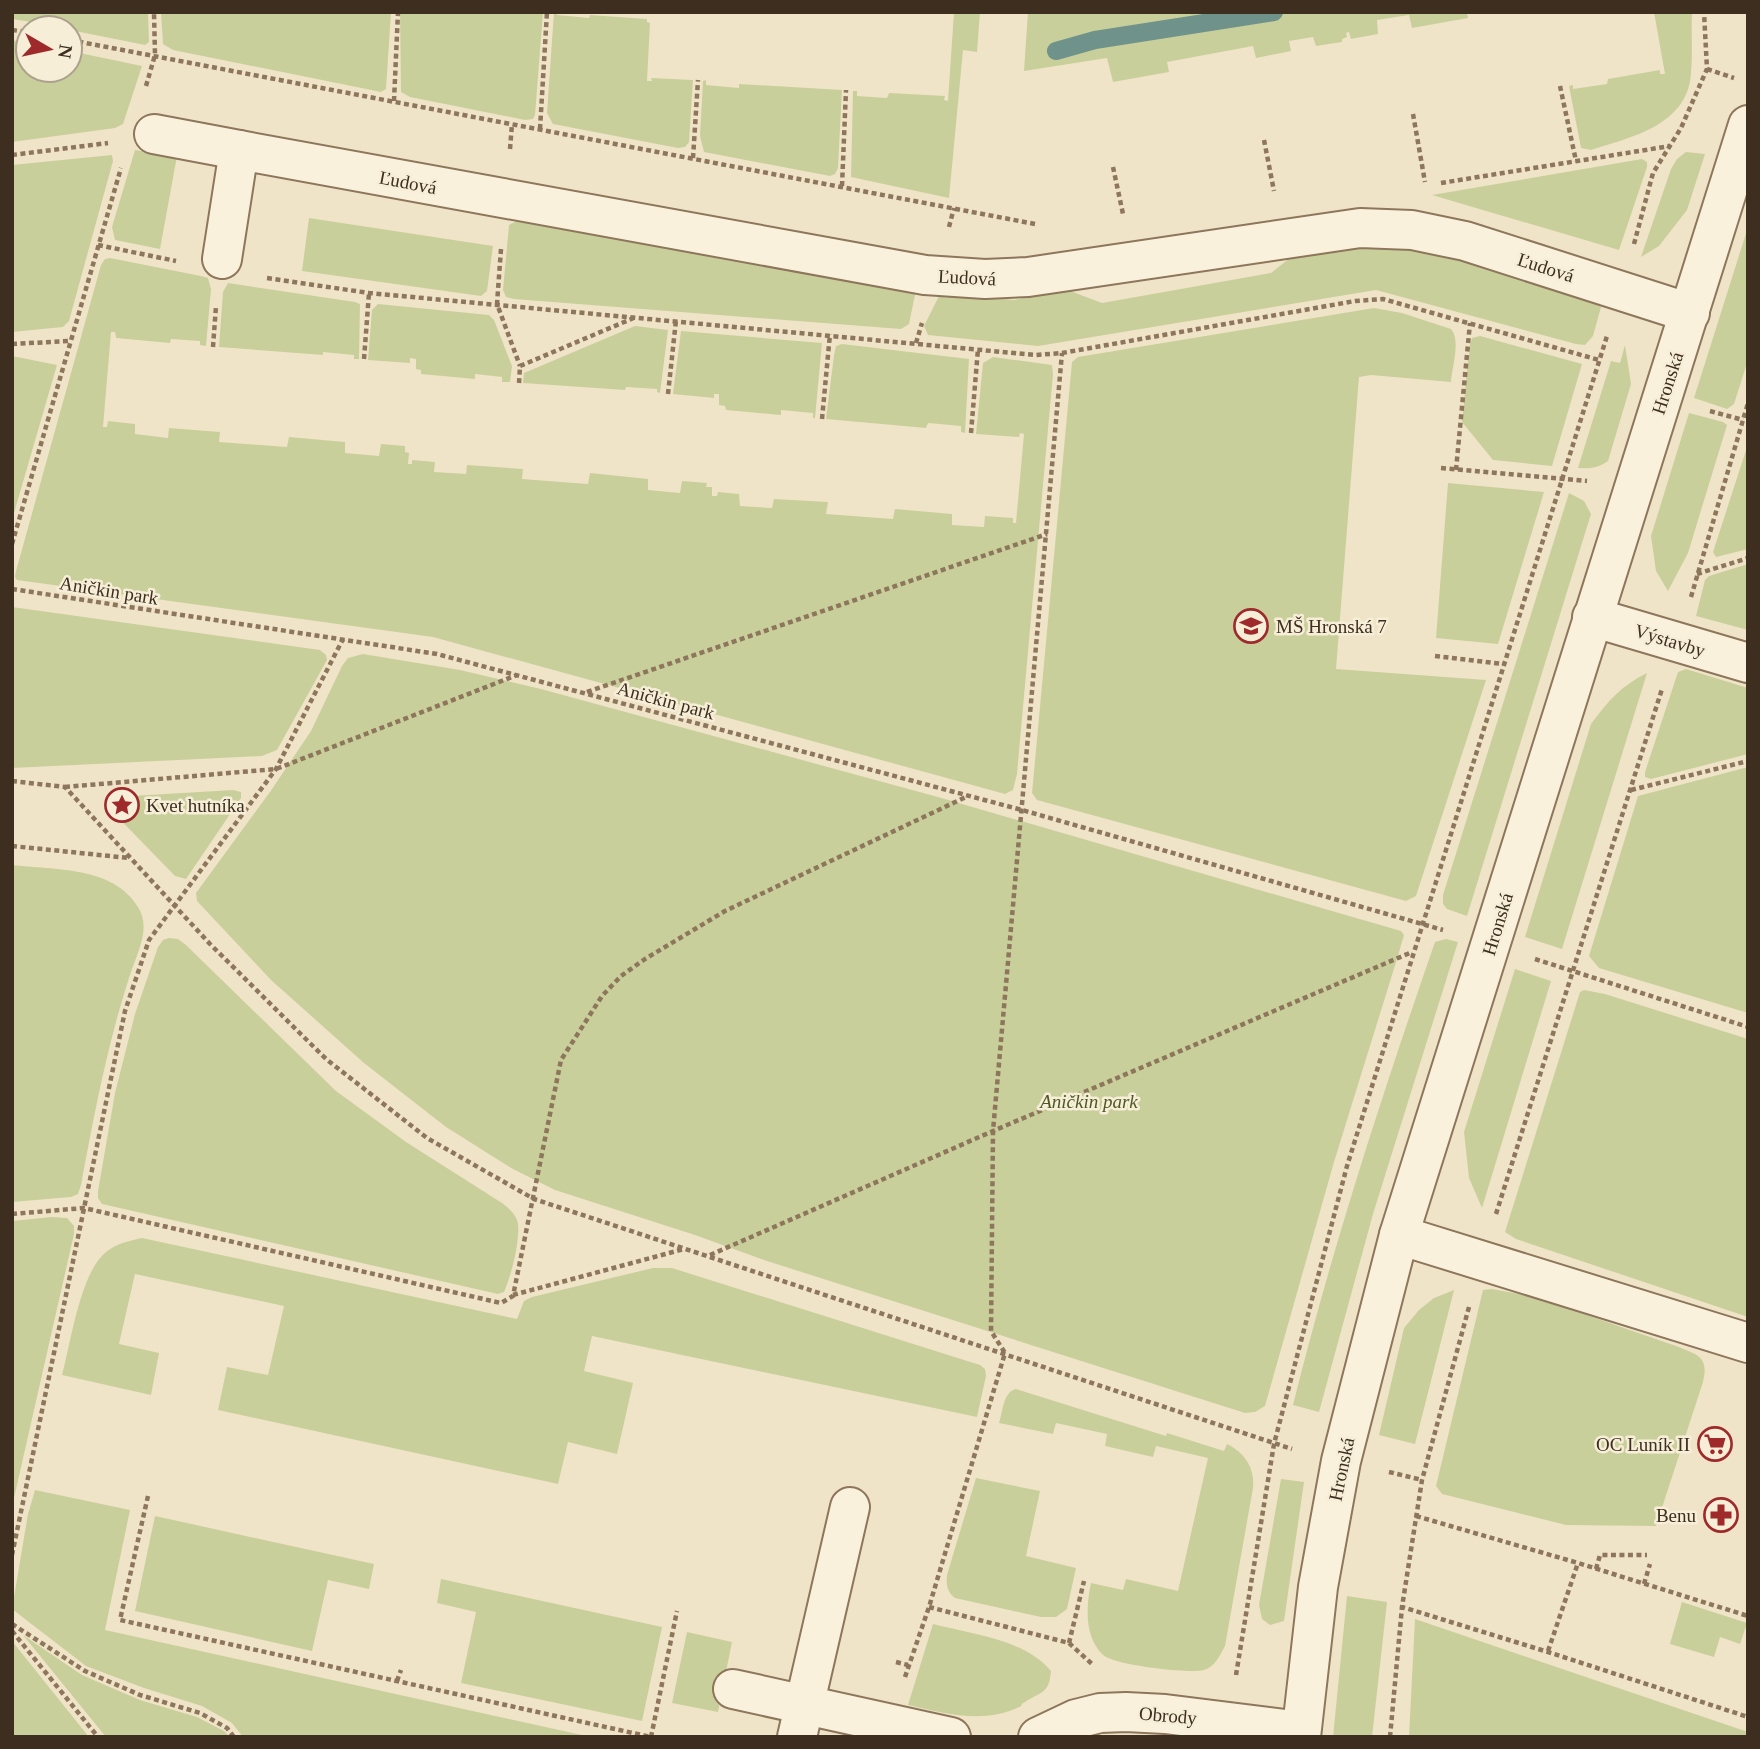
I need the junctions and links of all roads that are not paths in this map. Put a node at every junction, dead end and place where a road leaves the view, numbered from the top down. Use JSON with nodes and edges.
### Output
{"nodes":[{"id":1,"x":1748,"y":125,"type":"edge"},
{"id":2,"x":154,"y":134,"type":"dead end"},
{"id":3,"x":239,"y":150,"type":"junction"},
{"id":4,"x":222,"y":258,"type":"dead end"},
{"id":5,"x":1690,"y":313,"type":"junction"},
{"id":6,"x":1592,"y":617,"type":"junction"},
{"id":7,"x":1748,"y":663,"type":"edge"},
{"id":8,"x":1399,"y":1235,"type":"junction"},
{"id":9,"x":1748,"y":1343,"type":"edge"},
{"id":10,"x":850,"y":1507,"type":"dead end"},
{"id":11,"x":733,"y":1689,"type":"dead end"},
{"id":12,"x":801,"y":1721,"type":"edge"},
{"id":13,"x":1301,"y":1734,"type":"edge"},
{"id":14,"x":951,"y":1737,"type":"edge"},
{"id":15,"x":1038,"y":1737,"type":"edge"}],
"edges":[{"from":1,"to":5,"type":"street","name":"Hronská"},
{"from":2,"to":3,"type":"street","name":"Ľudová"},
{"from":3,"to":4,"type":"street"},
{"from":3,"to":5,"type":"street","name":"Ľudová"},
{"from":5,"to":6,"type":"street","name":"Hronská"},
{"from":6,"to":7,"type":"street","name":"Výstavby"},
{"from":6,"to":8,"type":"street","name":"Hronská"},
{"from":8,"to":9,"type":"street"},
{"from":8,"to":13,"type":"street","name":"Hronská"},
{"from":10,"to":12,"type":"street"},
{"from":11,"to":12,"type":"street"},
{"from":12,"to":14,"type":"street"},
{"from":13,"to":15,"type":"street","name":"Obrody"}]}
